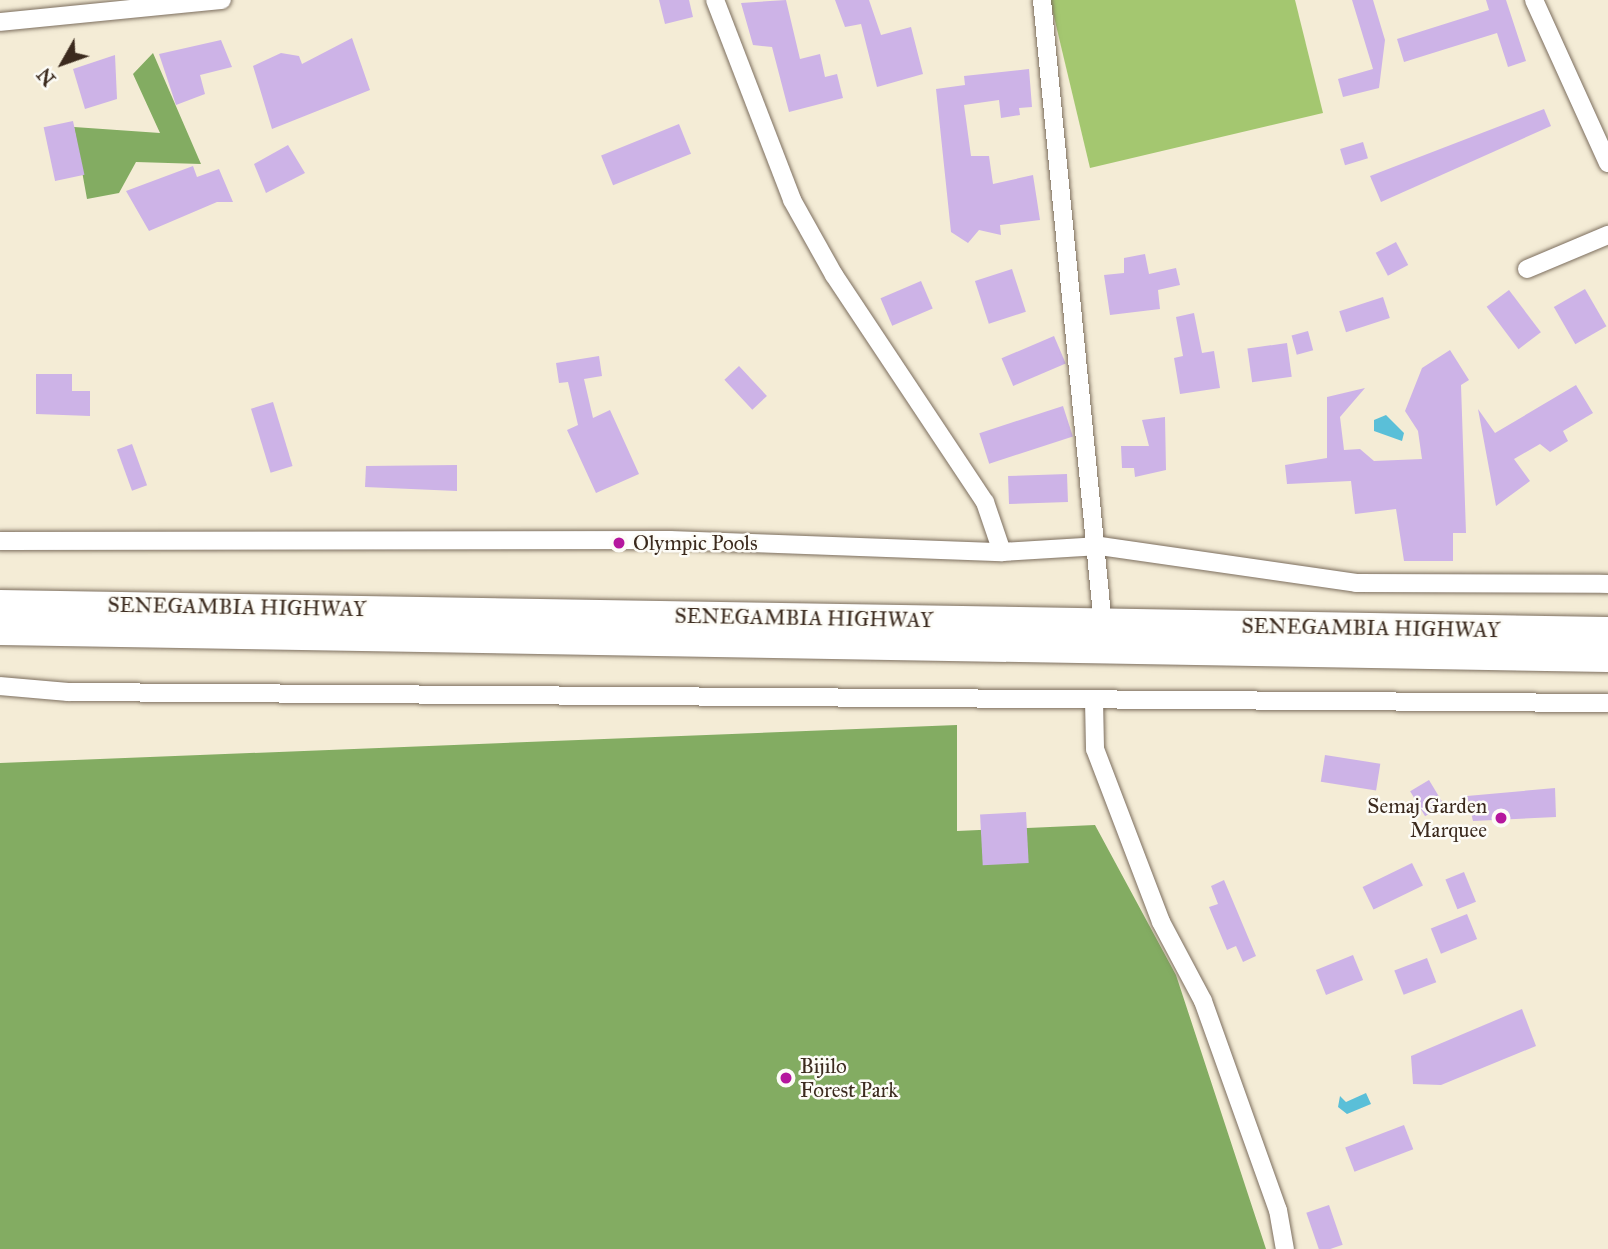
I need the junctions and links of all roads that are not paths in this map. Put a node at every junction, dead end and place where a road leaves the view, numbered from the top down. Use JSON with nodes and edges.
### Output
{"nodes":[{"id":1,"x":222,"y":0,"type":"edge"},
{"id":2,"x":715,"y":0,"type":"edge"},
{"id":3,"x":1042,"y":0,"type":"edge"},
{"id":4,"x":1534,"y":0,"type":"edge"},
{"id":5,"x":0,"y":22,"type":"edge"},
{"id":6,"x":1608,"y":163,"type":"edge"},
{"id":7,"x":1608,"y":236,"type":"edge"},
{"id":8,"x":1527,"y":270,"type":"dead end"},
{"id":9,"x":0,"y":541,"type":"edge"},
{"id":10,"x":1100,"y":545,"type":"junction"},
{"id":11,"x":1002,"y":552,"type":"junction"},
{"id":12,"x":1608,"y":584,"type":"edge"},
{"id":13,"x":0,"y":604,"type":"edge"},
{"id":14,"x":1103,"y":625,"type":"junction"},
{"id":15,"x":0,"y":631,"type":"edge"},
{"id":16,"x":1608,"y":631,"type":"edge"},
{"id":17,"x":1608,"y":658,"type":"edge"},
{"id":18,"x":0,"y":686,"type":"edge"},
{"id":19,"x":1094,"y":700,"type":"junction"},
{"id":20,"x":1608,"y":703,"type":"edge"},
{"id":21,"x":1285,"y":1249,"type":"edge"}],
"edges":[{"from":1,"to":5,"type":"street"},
{"from":2,"to":11,"type":"street"},
{"from":3,"to":10,"type":"street"},
{"from":4,"to":6,"type":"street"},
{"from":7,"to":8,"type":"street"},
{"from":9,"to":11,"type":"street"},
{"from":10,"to":11,"type":"street"},
{"from":10,"to":12,"type":"street"},
{"from":10,"to":14,"type":"street"},
{"from":13,"to":14,"type":"main road","name":"SENEGAMBIA HIGHWAY"},
{"from":14,"to":16,"type":"main road","name":"SENEGAMBIA HIGHWAY"},
{"from":15,"to":17,"type":"main road","name":"SENEGAMBIA HIGHWAY"},
{"from":18,"to":19,"type":"street"},
{"from":19,"to":20,"type":"street"},
{"from":19,"to":21,"type":"street"}]}
